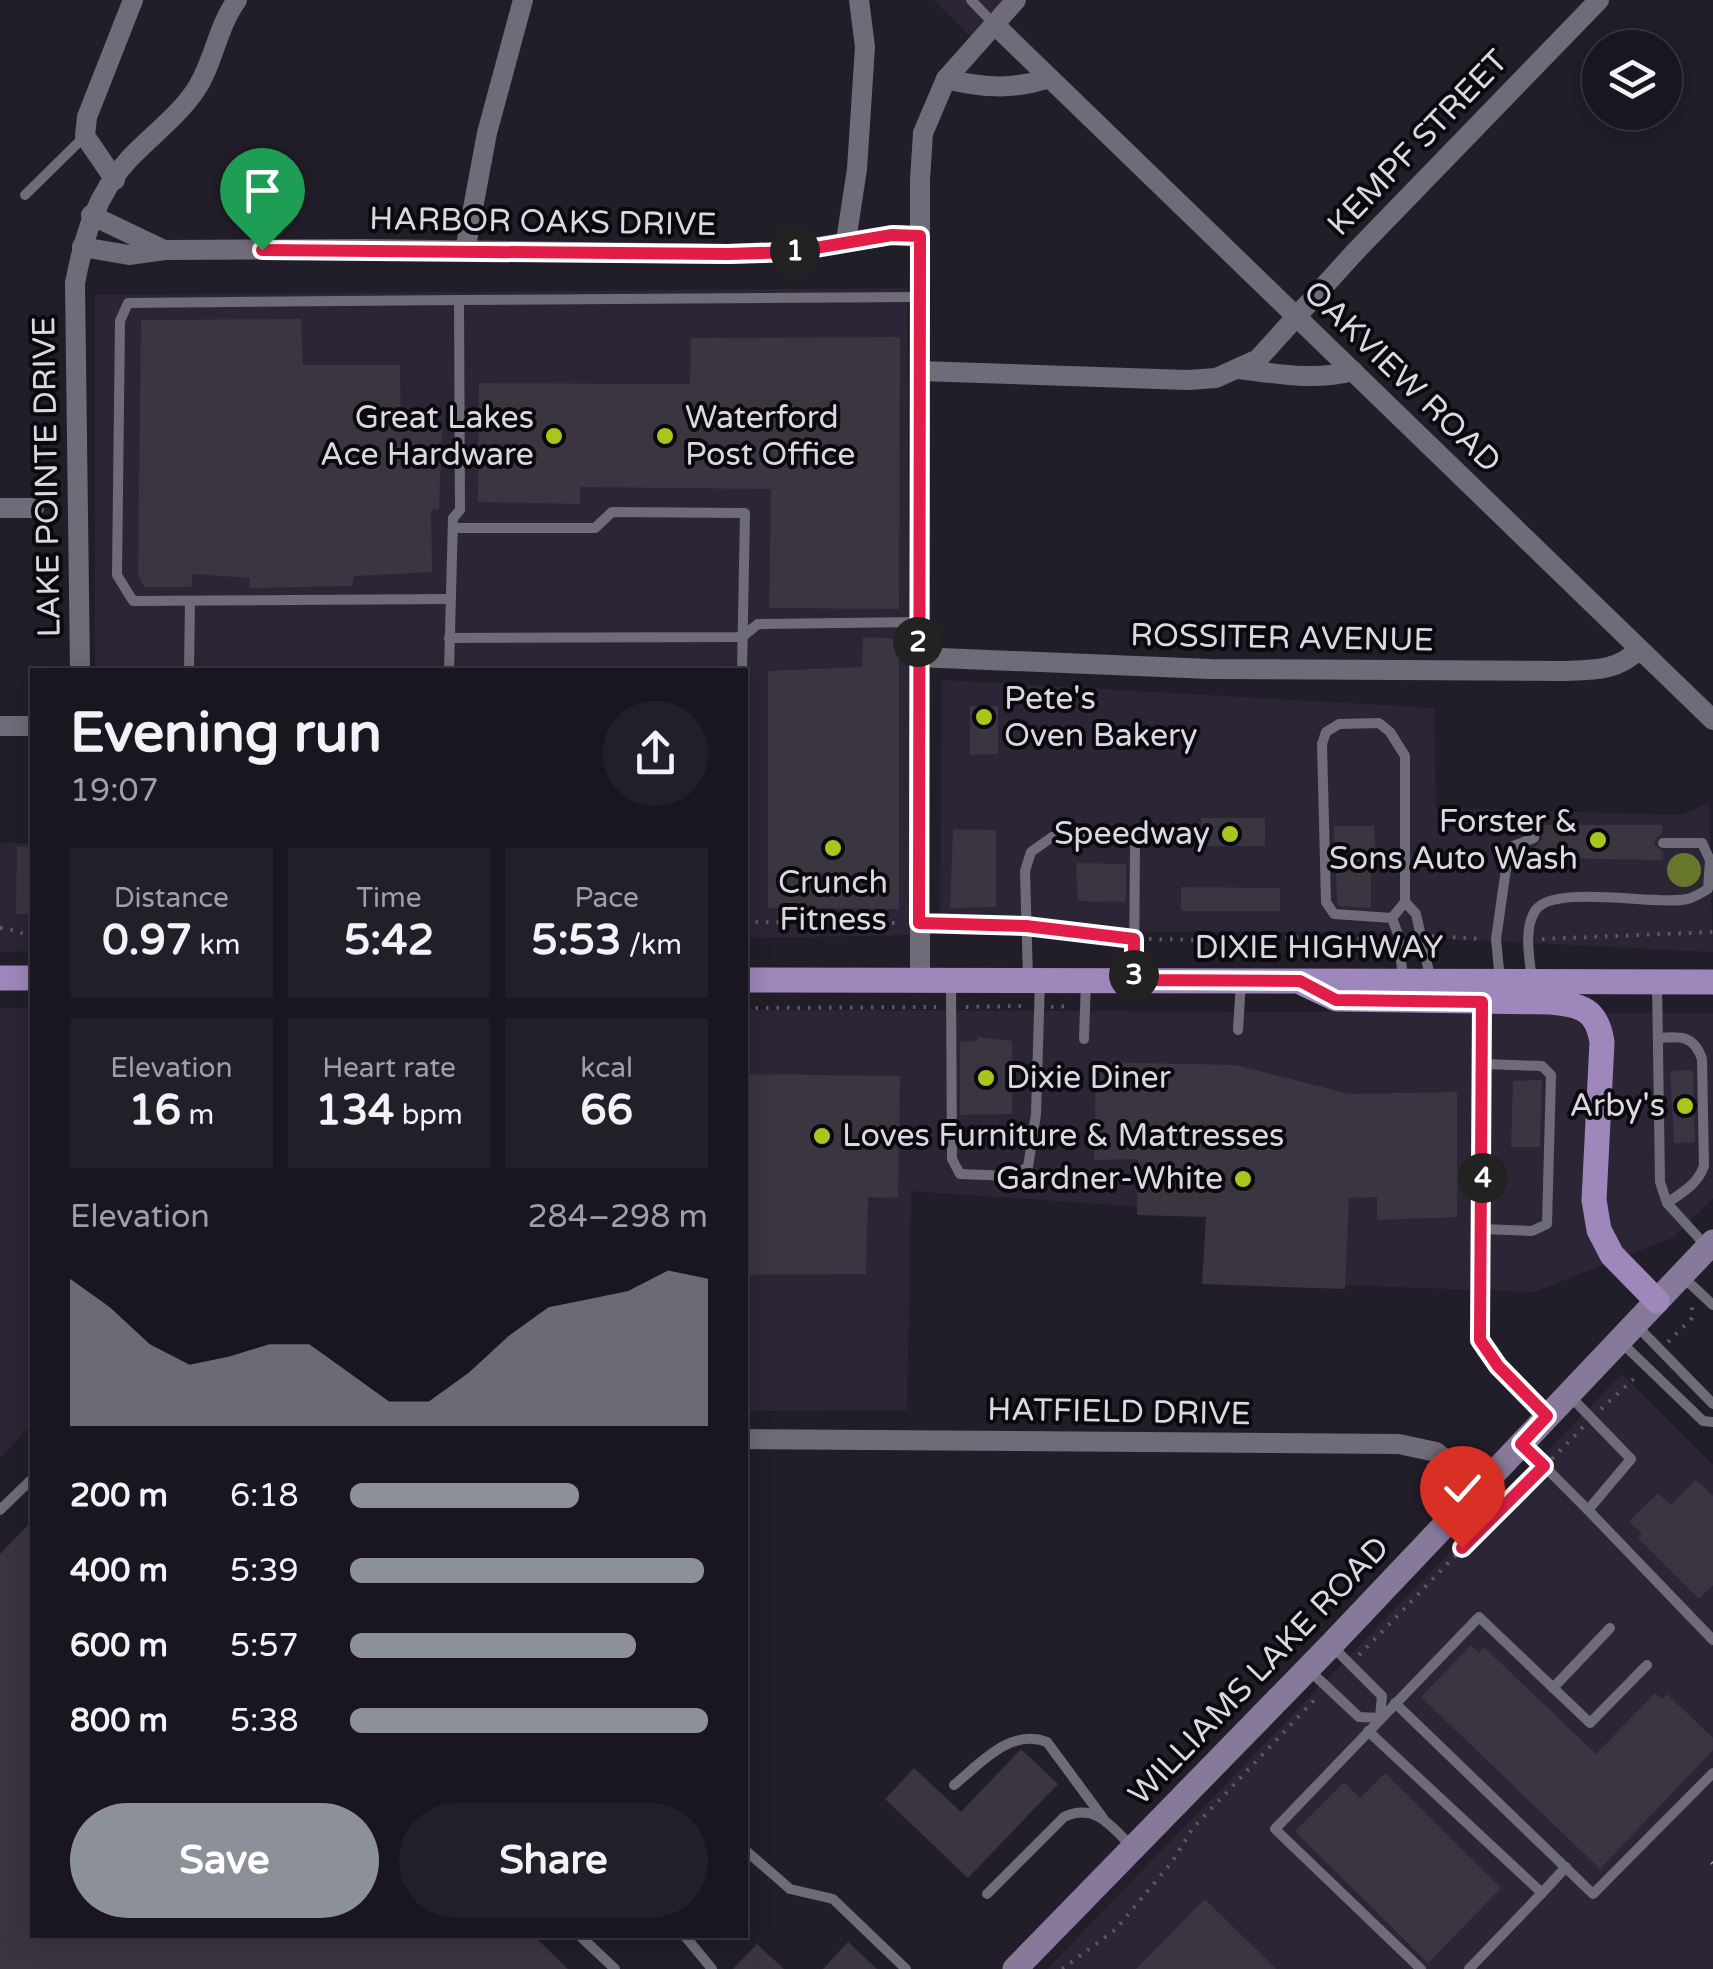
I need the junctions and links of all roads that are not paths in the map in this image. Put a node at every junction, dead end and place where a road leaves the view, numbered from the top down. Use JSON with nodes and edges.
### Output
{"nodes":[{"id":1,"x":133,"y":0,"type":"edge"},
{"id":2,"x":237,"y":0,"type":"edge"},
{"id":3,"x":523,"y":0,"type":"edge"},
{"id":4,"x":859,"y":0,"type":"edge"},
{"id":5,"x":971,"y":0,"type":"edge"},
{"id":6,"x":1016,"y":0,"type":"edge"},
{"id":7,"x":1598,"y":0,"type":"edge"},
{"id":8,"x":994,"y":24,"type":"junction"},
{"id":9,"x":1049,"y":78,"type":"junction"},
{"id":10,"x":946,"y":79,"type":"junction"},
{"id":11,"x":85,"y":136,"type":"junction"},
{"id":12,"x":114,"y":180,"type":"junction"},
{"id":13,"x":26,"y":195,"type":"dead end"},
{"id":14,"x":91,"y":215,"type":"junction"},
{"id":15,"x":920,"y":236,"type":"junction"},
{"id":16,"x":846,"y":242,"type":"junction"},
{"id":17,"x":82,"y":247,"type":"junction"},
{"id":18,"x":164,"y":250,"type":"junction"},
{"id":19,"x":465,"y":251,"type":"junction"},
{"id":20,"x":919,"y":297,"type":"junction"},
{"id":21,"x":459,"y":300,"type":"junction"},
{"id":22,"x":1295,"y":316,"type":"junction"},
{"id":23,"x":1239,"y":369,"type":"junction"},
{"id":24,"x":1353,"y":371,"type":"junction"},
{"id":25,"x":920,"y":372,"type":"junction"},
{"id":26,"x":0,"y":508,"type":"edge"},
{"id":27,"x":34,"y":508,"type":"dead end"},
{"id":28,"x":452,"y":528,"type":"junction"},
{"id":29,"x":450,"y":599,"type":"junction"},
{"id":30,"x":190,"y":601,"type":"junction"},
{"id":31,"x":918,"y":622,"type":"junction"},
{"id":32,"x":742,"y":637,"type":"junction"},
{"id":33,"x":450,"y":638,"type":"junction"},
{"id":34,"x":1640,"y":650,"type":"junction"},
{"id":35,"x":918,"y":657,"type":"junction"},
{"id":36,"x":80,"y":668,"type":"edge"},
{"id":37,"x":189,"y":668,"type":"edge"},
{"id":38,"x":449,"y":668,"type":"edge"},
{"id":39,"x":742,"y":668,"type":"edge"},
{"id":40,"x":1713,"y":720,"type":"edge"},
{"id":41,"x":0,"y":726,"type":"edge"},
{"id":42,"x":30,"y":726,"type":"edge"},
{"id":43,"x":1534,"y":838,"type":"dead end"},
{"id":44,"x":1662,"y":842,"type":"dead end"},
{"id":45,"x":1405,"y":902,"type":"junction"},
{"id":46,"x":1392,"y":918,"type":"junction"},
{"id":47,"x":0,"y":978,"type":"edge"},
{"id":48,"x":30,"y":978,"type":"edge"},
{"id":49,"x":1034,"y":979,"type":"junction"},
{"id":50,"x":1086,"y":979,"type":"junction"},
{"id":51,"x":748,"y":980,"type":"edge"},
{"id":52,"x":920,"y":980,"type":"junction"},
{"id":53,"x":951,"y":980,"type":"junction"},
{"id":54,"x":1134,"y":980,"type":"junction"},
{"id":55,"x":1241,"y":980,"type":"junction"},
{"id":56,"x":1300,"y":981,"type":"junction"},
{"id":57,"x":1657,"y":981,"type":"junction"},
{"id":58,"x":1403,"y":982,"type":"junction"},
{"id":59,"x":1431,"y":982,"type":"junction"},
{"id":60,"x":1500,"y":982,"type":"junction"},
{"id":61,"x":1532,"y":982,"type":"junction"},
{"id":62,"x":1713,"y":982,"type":"edge"},
{"id":63,"x":1482,"y":1002,"type":"junction"},
{"id":64,"x":1238,"y":1030,"type":"dead end"},
{"id":65,"x":1658,"y":1038,"type":"junction"},
{"id":66,"x":1084,"y":1039,"type":"dead end"},
{"id":67,"x":1484,"y":1064,"type":"junction"},
{"id":68,"x":1668,"y":1204,"type":"junction"},
{"id":69,"x":1483,"y":1229,"type":"junction"},
{"id":70,"x":1710,"y":1245,"type":"edge"},
{"id":71,"x":1691,"y":1284,"type":"junction"},
{"id":72,"x":1656,"y":1301,"type":"junction"},
{"id":73,"x":1713,"y":1304,"type":"edge"},
{"id":74,"x":1627,"y":1332,"type":"junction"},
{"id":75,"x":1568,"y":1394,"type":"junction"},
{"id":76,"x":1713,"y":1404,"type":"edge"},
{"id":77,"x":1547,"y":1416,"type":"junction"},
{"id":78,"x":1713,"y":1422,"type":"edge"},
{"id":79,"x":748,"y":1439,"type":"edge"},
{"id":80,"x":1521,"y":1444,"type":"junction"},
{"id":81,"x":30,"y":1481,"type":"edge"},
{"id":82,"x":1479,"y":1487,"type":"junction"},
{"id":83,"x":0,"y":1510,"type":"edge"},
{"id":84,"x":1588,"y":1510,"type":"junction"},
{"id":85,"x":1610,"y":1628,"type":"dead end"},
{"id":86,"x":1713,"y":1640,"type":"edge"},
{"id":87,"x":1331,"y":1645,"type":"junction"},
{"id":88,"x":1647,"y":1665,"type":"dead end"},
{"id":89,"x":1308,"y":1668,"type":"junction"},
{"id":90,"x":1553,"y":1688,"type":"junction"},
{"id":91,"x":1395,"y":1703,"type":"junction"},
{"id":92,"x":1380,"y":1718,"type":"junction"},
{"id":93,"x":1368,"y":1731,"type":"junction"},
{"id":94,"x":1713,"y":1773,"type":"edge"},
{"id":95,"x":954,"y":1785,"type":"dead end"},
{"id":96,"x":1103,"y":1818,"type":"junction"},
{"id":97,"x":1133,"y":1848,"type":"junction"},
{"id":98,"x":748,"y":1853,"type":"edge"},
{"id":99,"x":1566,"y":1867,"type":"junction"},
{"id":100,"x":1542,"y":1893,"type":"junction"},
{"id":101,"x":988,"y":1894,"type":"dead end"},
{"id":102,"x":582,"y":1938,"type":"edge"},
{"id":103,"x":686,"y":1938,"type":"edge"},
{"id":104,"x":1024,"y":1966,"type":"edge"},
{"id":105,"x":615,"y":1969,"type":"edge"},
{"id":106,"x":712,"y":1969,"type":"edge"},
{"id":107,"x":906,"y":1969,"type":"edge"},
{"id":108,"x":1421,"y":1969,"type":"edge"},
{"id":109,"x":1470,"y":1969,"type":"edge"}],
"edges":[{"from":1,"to":11,"type":"street"},
{"from":2,"to":12,"type":"street","name":"LAKE POINTE DRIVE"},
{"from":3,"to":19,"type":"street"},
{"from":4,"to":16,"type":"street"},
{"from":5,"to":8,"type":"lane"},
{"from":6,"to":8,"type":"street"},
{"from":7,"to":22,"type":"street","name":"KEMPF STREET"},
{"from":8,"to":9,"type":"street","name":"OAKVIEW ROAD"},
{"from":8,"to":10,"type":"street"},
{"from":9,"to":10,"type":"street"},
{"from":9,"to":22,"type":"street","name":"OAKVIEW ROAD"},
{"from":10,"to":15,"type":"street"},
{"from":11,"to":12,"type":"street"},
{"from":11,"to":13,"type":"lane"},
{"from":12,"to":14,"type":"street","name":"LAKE POINTE DRIVE"},
{"from":14,"to":17,"type":"street","name":"LAKE POINTE DRIVE"},
{"from":14,"to":18,"type":"street"},
{"from":15,"to":16,"type":"street","name":"HARBOR OAKS DRIVE"},
{"from":15,"to":20,"type":"street"},
{"from":16,"to":19,"type":"street","name":"HARBOR OAKS DRIVE"},
{"from":17,"to":18,"type":"street","name":"HARBOR OAKS DRIVE"},
{"from":17,"to":36,"type":"street","name":"LAKE POINTE DRIVE"},
{"from":18,"to":19,"type":"street","name":"HARBOR OAKS DRIVE"},
{"from":20,"to":21,"type":"lane"},
{"from":20,"to":25,"type":"street"},
{"from":21,"to":28,"type":"lane"},
{"from":21,"to":30,"type":"lane"},
{"from":22,"to":23,"type":"street","name":"KEMPF STREET"},
{"from":22,"to":24,"type":"street","name":"OAKVIEW ROAD"},
{"from":23,"to":24,"type":"street","name":"KEMPF STREET"},
{"from":23,"to":25,"type":"street","name":"KEMPF STREET"},
{"from":24,"to":34,"type":"street","name":"OAKVIEW ROAD"},
{"from":25,"to":31,"type":"street"},
{"from":26,"to":27,"type":"street"},
{"from":28,"to":29,"type":"lane"},
{"from":28,"to":32,"type":"lane"},
{"from":29,"to":30,"type":"lane"},
{"from":29,"to":33,"type":"lane"},
{"from":30,"to":37,"type":"lane"},
{"from":31,"to":32,"type":"lane"},
{"from":31,"to":35,"type":"street"},
{"from":32,"to":33,"type":"lane"},
{"from":32,"to":39,"type":"lane"},
{"from":33,"to":38,"type":"lane"},
{"from":34,"to":35,"type":"street","name":"ROSSITER AVENUE"},
{"from":34,"to":40,"type":"street","name":"OAKVIEW ROAD"},
{"from":35,"to":52,"type":"street"},
{"from":41,"to":42,"type":"street"},
{"from":43,"to":60,"type":"lane"},
{"from":44,"to":61,"type":"lane"},
{"from":45,"to":46,"type":"lane"},
{"from":45,"to":46,"type":"lane"},
{"from":45,"to":59,"type":"lane"},
{"from":46,"to":58,"type":"lane"},
{"from":47,"to":48,"type":"main road"},
{"from":49,"to":50,"type":"main road","name":"DIXIE HIGHWAY"},
{"from":49,"to":53,"type":"main road","name":"DIXIE HIGHWAY"},
{"from":49,"to":53,"type":"lane"},
{"from":49,"to":54,"type":"lane"},
{"from":50,"to":54,"type":"main road","name":"DIXIE HIGHWAY"},
{"from":50,"to":66,"type":"lane"},
{"from":51,"to":52,"type":"main road","name":"DIXIE HIGHWAY"},
{"from":52,"to":53,"type":"main road","name":"DIXIE HIGHWAY"},
{"from":54,"to":55,"type":"main road","name":"DIXIE HIGHWAY"},
{"from":55,"to":56,"type":"main road","name":"DIXIE HIGHWAY"},
{"from":55,"to":64,"type":"lane"},
{"from":56,"to":58,"type":"main road","name":"DIXIE HIGHWAY"},
{"from":56,"to":63,"type":"main road"},
{"from":57,"to":61,"type":"main road","name":"DIXIE HIGHWAY"},
{"from":57,"to":62,"type":"main road","name":"DIXIE HIGHWAY"},
{"from":57,"to":65,"type":"lane"},
{"from":58,"to":59,"type":"main road","name":"DIXIE HIGHWAY"},
{"from":59,"to":60,"type":"main road","name":"DIXIE HIGHWAY"},
{"from":60,"to":61,"type":"main road","name":"DIXIE HIGHWAY"},
{"from":63,"to":67,"type":"lane"},
{"from":63,"to":72,"type":"main road"},
{"from":65,"to":68,"type":"lane"},
{"from":65,"to":68,"type":"lane"},
{"from":67,"to":69,"type":"lane"},
{"from":67,"to":69,"type":"lane"},
{"from":68,"to":70,"type":"lane"},
{"from":69,"to":77,"type":"lane"},
{"from":70,"to":71,"type":"main road","name":"WILLIAMS LAKE ROAD"},
{"from":71,"to":72,"type":"main road","name":"WILLIAMS LAKE ROAD"},
{"from":71,"to":73,"type":"lane"},
{"from":72,"to":74,"type":"main road","name":"WILLIAMS LAKE ROAD"},
{"from":74,"to":75,"type":"main road","name":"WILLIAMS LAKE ROAD"},
{"from":74,"to":76,"type":"lane"},
{"from":74,"to":78,"type":"lane"},
{"from":75,"to":77,"type":"main road","name":"WILLIAMS LAKE ROAD"},
{"from":75,"to":84,"type":"lane"},
{"from":77,"to":80,"type":"main road","name":"WILLIAMS LAKE ROAD"},
{"from":79,"to":82,"type":"street","name":"HATFIELD DRIVE"},
{"from":80,"to":82,"type":"main road","name":"WILLIAMS LAKE ROAD"},
{"from":80,"to":84,"type":"lane"},
{"from":81,"to":83,"type":"lane"},
{"from":82,"to":87,"type":"main road","name":"WILLIAMS LAKE ROAD"},
{"from":84,"to":86,"type":"lane"},
{"from":85,"to":90,"type":"lane"},
{"from":87,"to":89,"type":"main road","name":"WILLIAMS LAKE ROAD"},
{"from":87,"to":92,"type":"lane"},
{"from":88,"to":90,"type":"lane"},
{"from":89,"to":92,"type":"lane"},
{"from":89,"to":97,"type":"main road","name":"WILLIAMS LAKE ROAD"},
{"from":90,"to":91,"type":"lane"},
{"from":91,"to":92,"type":"lane"},
{"from":91,"to":99,"type":"lane"},
{"from":92,"to":93,"type":"lane"},
{"from":93,"to":100,"type":"lane"},
{"from":93,"to":108,"type":"lane"},
{"from":94,"to":99,"type":"lane"},
{"from":95,"to":96,"type":"lane"},
{"from":96,"to":97,"type":"lane"},
{"from":96,"to":101,"type":"lane"},
{"from":97,"to":104,"type":"main road","name":"WILLIAMS LAKE ROAD"},
{"from":98,"to":107,"type":"lane"},
{"from":99,"to":100,"type":"lane"},
{"from":100,"to":109,"type":"lane"},
{"from":102,"to":105,"type":"lane"},
{"from":103,"to":106,"type":"lane"}]}
